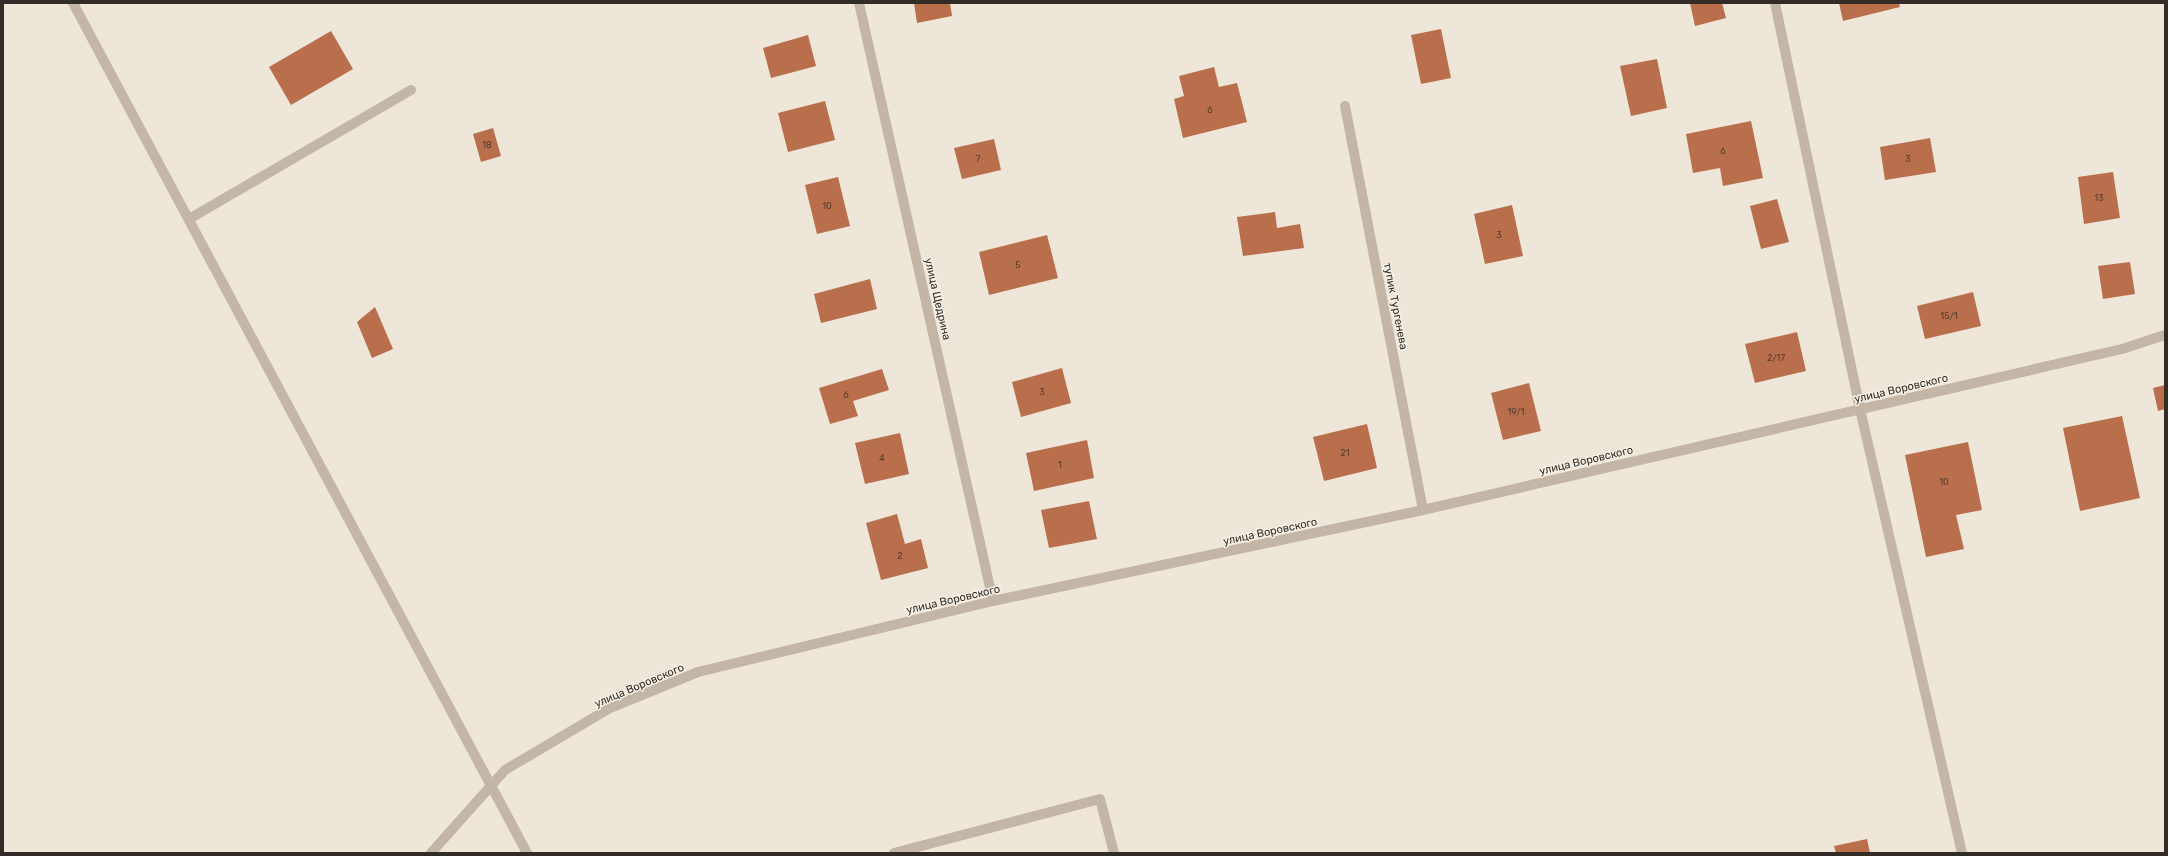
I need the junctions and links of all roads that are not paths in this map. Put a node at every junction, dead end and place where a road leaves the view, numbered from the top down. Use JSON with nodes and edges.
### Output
{"nodes":[{"id":1,"x":73,"y":3,"type":"edge"},
{"id":2,"x":859,"y":3,"type":"edge"},
{"id":3,"x":1775,"y":3,"type":"edge"},
{"id":4,"x":411,"y":90,"type":"dead end"},
{"id":5,"x":1345,"y":106,"type":"dead end"},
{"id":6,"x":189,"y":219,"type":"junction"},
{"id":7,"x":2165,"y":335,"type":"edge"},
{"id":8,"x":1860,"y":409,"type":"junction"},
{"id":9,"x":1423,"y":510,"type":"junction"},
{"id":10,"x":993,"y":601,"type":"junction"},
{"id":11,"x":491,"y":786,"type":"junction"},
{"id":12,"x":431,"y":853,"type":"edge"},
{"id":13,"x":527,"y":853,"type":"edge"},
{"id":14,"x":894,"y":853,"type":"edge"},
{"id":15,"x":1114,"y":853,"type":"edge"},
{"id":16,"x":1962,"y":853,"type":"edge"}],
"edges":[{"from":1,"to":6,"type":"street"},
{"from":2,"to":10,"type":"street","name":"улица Щедрина"},
{"from":3,"to":8,"type":"street"},
{"from":4,"to":6,"type":"street"},
{"from":5,"to":9,"type":"street","name":"тупик Тургенева"},
{"from":6,"to":11,"type":"street"},
{"from":7,"to":8,"type":"street","name":"улица Воровского"},
{"from":8,"to":9,"type":"street","name":"улица Воровского"},
{"from":8,"to":16,"type":"street"},
{"from":9,"to":10,"type":"street","name":"улица Воровского"},
{"from":10,"to":11,"type":"street","name":"улица Воровского"},
{"from":11,"to":12,"type":"street","name":"улица Воровского"},
{"from":11,"to":13,"type":"street"},
{"from":14,"to":15,"type":"street"}]}
